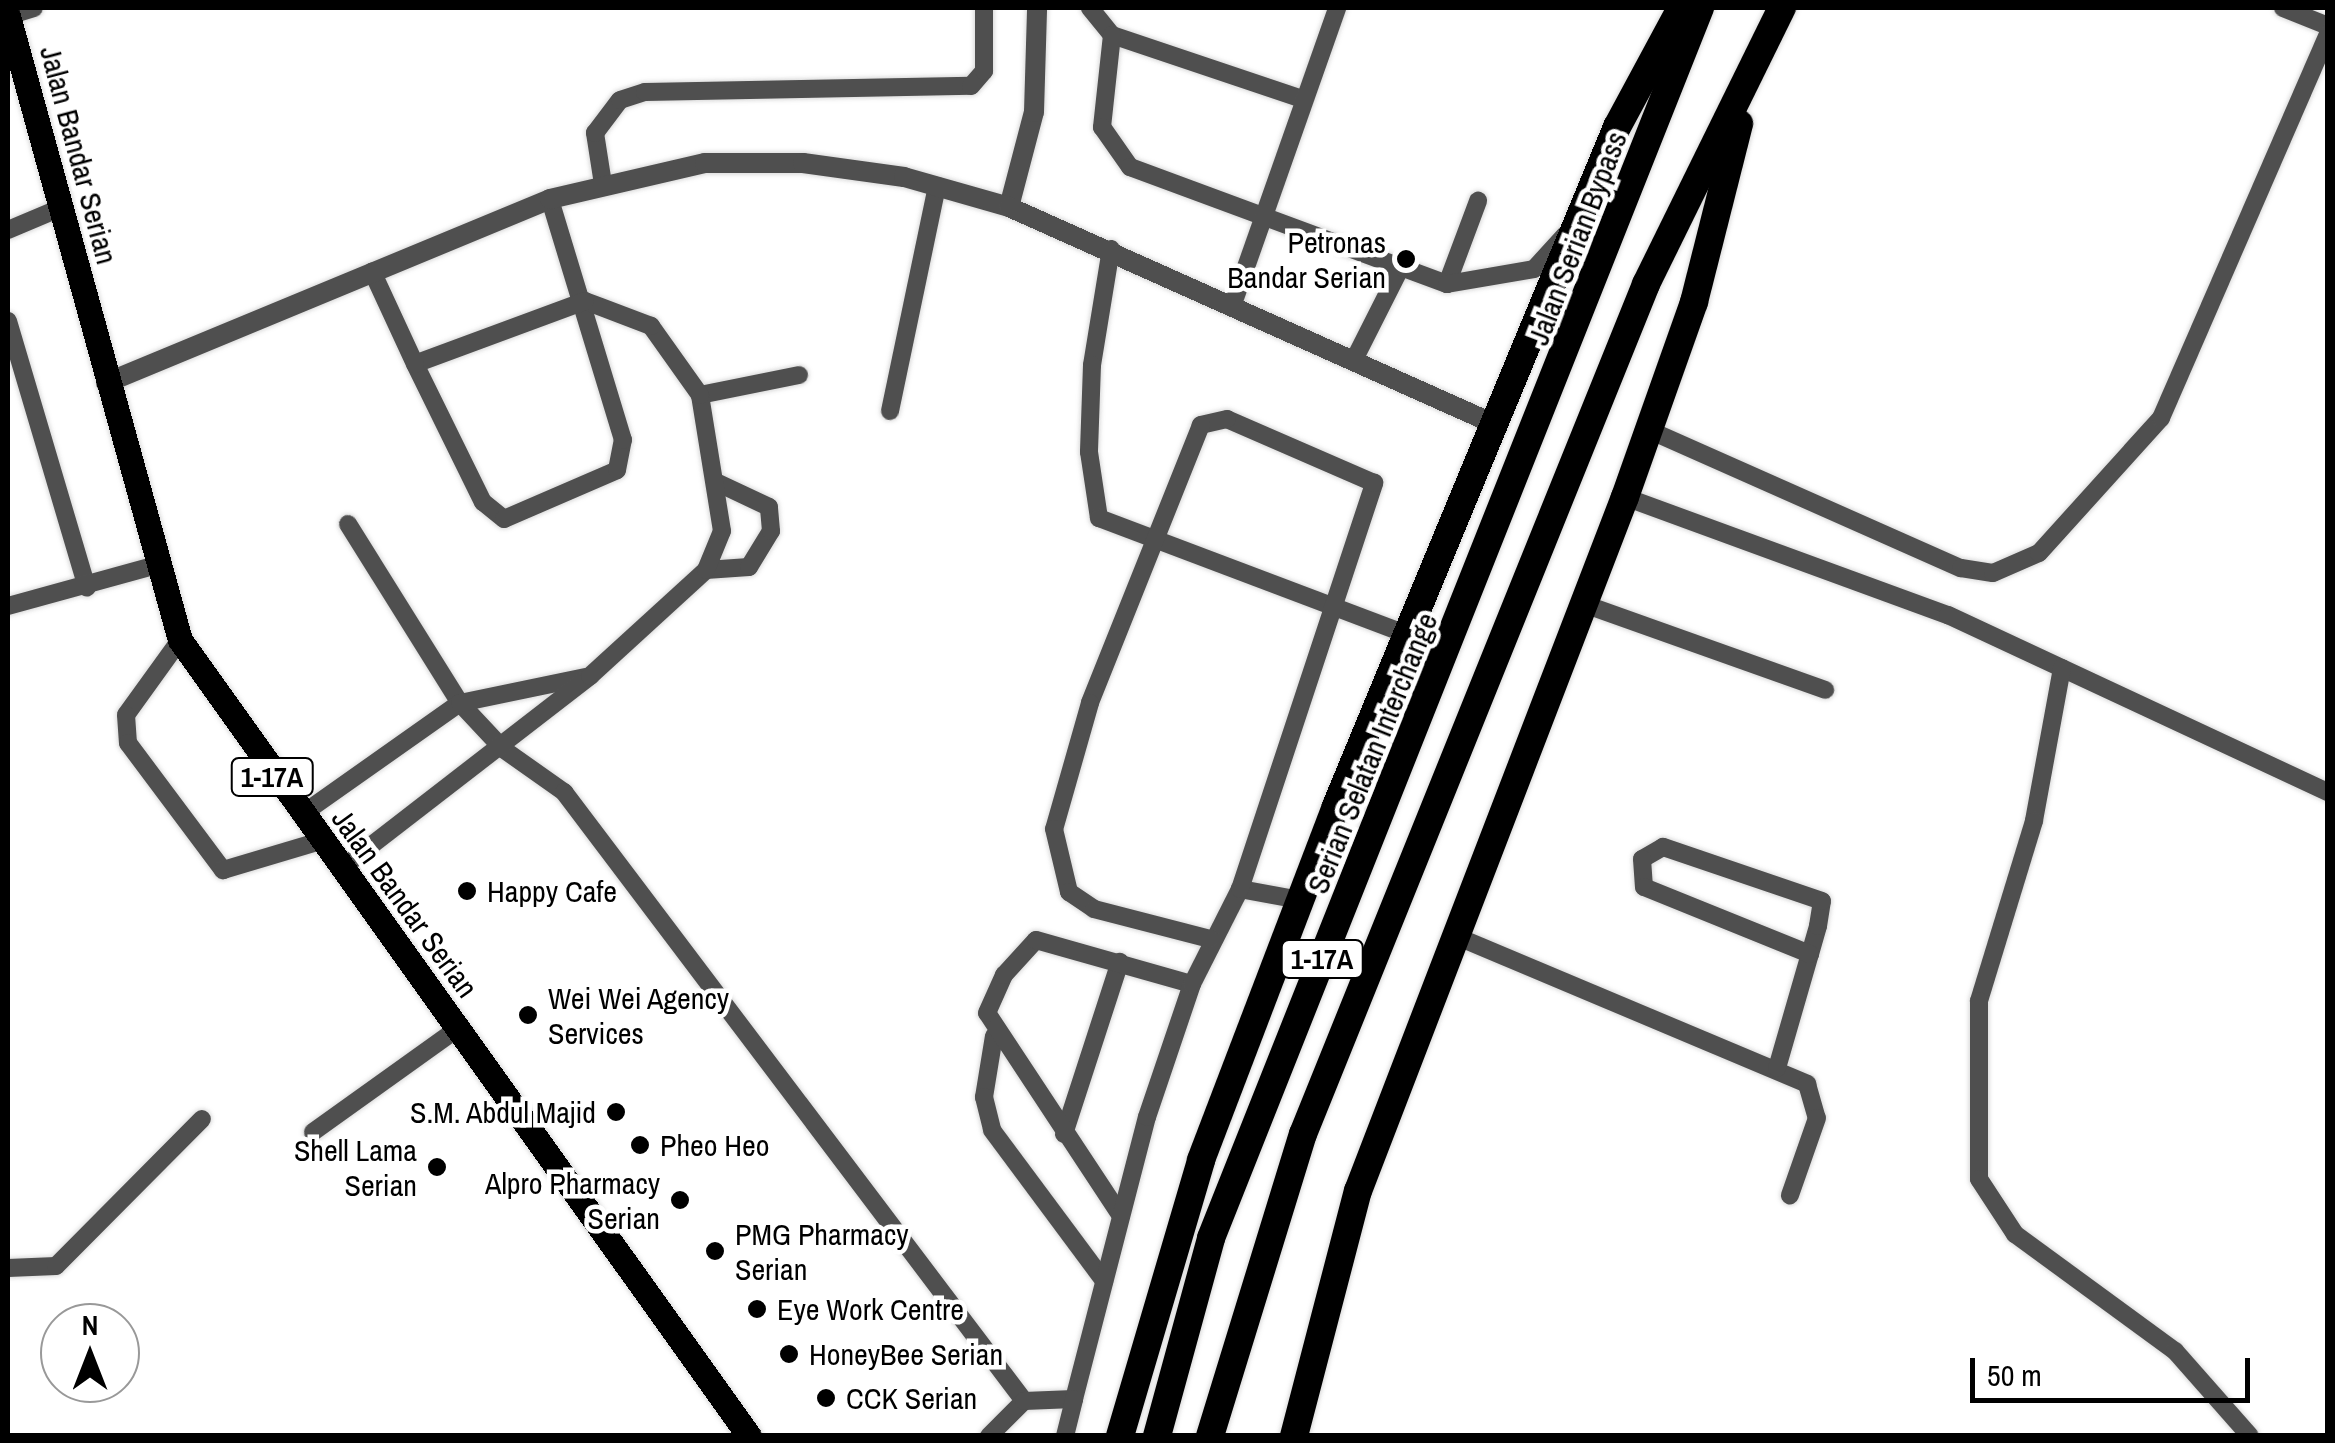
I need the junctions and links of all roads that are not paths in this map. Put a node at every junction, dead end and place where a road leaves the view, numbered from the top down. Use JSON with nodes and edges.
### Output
{"nodes":[{"id":1,"x":34,"y":8,"type":"edge"},
{"id":2,"x":984,"y":8,"type":"edge"},
{"id":3,"x":1037,"y":8,"type":"edge"},
{"id":4,"x":1090,"y":8,"type":"edge"},
{"id":5,"x":1336,"y":8,"type":"edge"},
{"id":6,"x":1682,"y":8,"type":"edge"},
{"id":7,"x":1700,"y":8,"type":"edge"},
{"id":8,"x":1782,"y":8,"type":"edge"},
{"id":9,"x":2283,"y":8,"type":"edge"},
{"id":10,"x":8,"y":16,"type":"edge"},
{"id":11,"x":2328,"y":26,"type":"edge"},
{"id":12,"x":2328,"y":34,"type":"edge"},
{"id":13,"x":1112,"y":35,"type":"junction"},
{"id":14,"x":1753,"y":69,"type":"junction"},
{"id":15,"x":1302,"y":99,"type":"junction"},
{"id":16,"x":603,"y":184,"type":"junction"},
{"id":17,"x":938,"y":186,"type":"junction"},
{"id":18,"x":550,"y":198,"type":"junction"},
{"id":19,"x":1478,"y":201,"type":"dead end"},
{"id":20,"x":1008,"y":207,"type":"junction"},
{"id":21,"x":60,"y":208,"type":"junction"},
{"id":22,"x":1265,"y":215,"type":"junction"},
{"id":23,"x":1576,"y":224,"type":"junction"},
{"id":24,"x":8,"y":230,"type":"edge"},
{"id":25,"x":1111,"y":249,"type":"junction"},
{"id":26,"x":1401,"y":268,"type":"junction"},
{"id":27,"x":372,"y":271,"type":"junction"},
{"id":28,"x":1447,"y":284,"type":"junction"},
{"id":29,"x":585,"y":301,"type":"junction"},
{"id":30,"x":1234,"y":301,"type":"junction"},
{"id":31,"x":8,"y":321,"type":"edge"},
{"id":32,"x":1356,"y":356,"type":"junction"},
{"id":33,"x":416,"y":364,"type":"junction"},
{"id":34,"x":799,"y":375,"type":"dead end"},
{"id":35,"x":106,"y":384,"type":"junction"},
{"id":36,"x":700,"y":394,"type":"junction"},
{"id":37,"x":890,"y":411,"type":"dead end"},
{"id":38,"x":1494,"y":424,"type":"junction"},
{"id":39,"x":1649,"y":430,"type":"junction"},
{"id":40,"x":718,"y":483,"type":"junction"},
{"id":41,"x":1514,"y":492,"type":"joint"},
{"id":42,"x":1625,"y":497,"type":"junction"},
{"id":43,"x":348,"y":524,"type":"dead end"},
{"id":44,"x":1155,"y":542,"type":"junction"},
{"id":45,"x":153,"y":566,"type":"junction"},
{"id":46,"x":706,"y":570,"type":"junction"},
{"id":47,"x":87,"y":588,"type":"junction"},
{"id":48,"x":1584,"y":604,"type":"junction"},
{"id":49,"x":8,"y":606,"type":"edge"},
{"id":50,"x":1332,"y":608,"type":"junction"},
{"id":51,"x":1406,"y":634,"type":"junction"},
{"id":52,"x":180,"y":640,"type":"junction"},
{"id":53,"x":2062,"y":668,"type":"junction"},
{"id":54,"x":590,"y":676,"type":"junction"},
{"id":55,"x":1825,"y":690,"type":"dead end"},
{"id":56,"x":460,"y":703,"type":"junction"},
{"id":57,"x":503,"y":749,"type":"junction"},
{"id":58,"x":2328,"y":792,"type":"edge"},
{"id":59,"x":301,"y":815,"type":"junction"},
{"id":60,"x":320,"y":840,"type":"junction"},
{"id":61,"x":342,"y":868,"type":"junction"},
{"id":62,"x":1240,"y":889,"type":"junction"},
{"id":63,"x":1300,"y":900,"type":"junction"},
{"id":64,"x":1458,"y":937,"type":"junction"},
{"id":65,"x":1210,"y":939,"type":"junction"},
{"id":66,"x":1810,"y":954,"type":"junction"},
{"id":67,"x":1120,"y":962,"type":"junction"},
{"id":68,"x":1192,"y":984,"type":"junction"},
{"id":69,"x":456,"y":1028,"type":"junction"},
{"id":70,"x":994,"y":1036,"type":"junction"},
{"id":71,"x":1777,"y":1068,"type":"junction"},
{"id":72,"x":202,"y":1119,"type":"dead end"},
{"id":73,"x":313,"y":1132,"type":"dead end"},
{"id":74,"x":1064,"y":1134,"type":"junction"},
{"id":75,"x":1790,"y":1196,"type":"dead end"},
{"id":76,"x":1121,"y":1216,"type":"junction"},
{"id":77,"x":8,"y":1268,"type":"edge"},
{"id":78,"x":1104,"y":1281,"type":"junction"},
{"id":79,"x":1074,"y":1399,"type":"junction"},
{"id":80,"x":1024,"y":1402,"type":"junction"},
{"id":81,"x":749,"y":1436,"type":"edge"},
{"id":82,"x":989,"y":1436,"type":"edge"},
{"id":83,"x":1065,"y":1436,"type":"edge"},
{"id":84,"x":1120,"y":1436,"type":"edge"},
{"id":85,"x":1157,"y":1436,"type":"edge"},
{"id":86,"x":1210,"y":1436,"type":"edge"},
{"id":87,"x":1294,"y":1436,"type":"edge"},
{"id":88,"x":2250,"y":1436,"type":"edge"}],
"edges":[{"from":1,"to":10,"type":"lane"},
{"from":2,"to":16,"type":"lane"},
{"from":3,"to":20,"type":"street"},
{"from":4,"to":13,"type":"lane"},
{"from":5,"to":15,"type":"lane"},
{"from":6,"to":23,"type":"highway"},
{"from":7,"to":41,"type":"highway","name":"Jalan Serian Bypass","number":"1-17A"},
{"from":8,"to":14,"type":"highway","number":"1-17A"},
{"from":9,"to":11,"type":"lane"},
{"from":10,"to":21,"type":"main road","name":"Jalan Bandar Serian","number":"1-17A"},
{"from":12,"to":39,"type":"lane"},
{"from":13,"to":15,"type":"lane"},
{"from":13,"to":22,"type":"lane"},
{"from":14,"to":39,"type":"highway"},
{"from":14,"to":86,"type":"highway","number":"1-17A"},
{"from":15,"to":22,"type":"lane"},
{"from":16,"to":17,"type":"street"},
{"from":16,"to":18,"type":"street"},
{"from":17,"to":20,"type":"street"},
{"from":17,"to":37,"type":"lane"},
{"from":18,"to":27,"type":"street"},
{"from":18,"to":29,"type":"lane"},
{"from":19,"to":28,"type":"lane"},
{"from":20,"to":25,"type":"street"},
{"from":21,"to":24,"type":"lane"},
{"from":21,"to":35,"type":"main road","name":"Jalan Bandar Serian","number":"1-17A"},
{"from":22,"to":26,"type":"lane"},
{"from":22,"to":30,"type":"lane"},
{"from":23,"to":28,"type":"lane"},
{"from":23,"to":38,"type":"highway"},
{"from":25,"to":30,"type":"street"},
{"from":25,"to":44,"type":"lane"},
{"from":26,"to":28,"type":"lane"},
{"from":26,"to":32,"type":"lane"},
{"from":27,"to":33,"type":"lane"},
{"from":27,"to":35,"type":"street"},
{"from":29,"to":33,"type":"lane"},
{"from":29,"to":33,"type":"lane"},
{"from":29,"to":36,"type":"lane"},
{"from":30,"to":32,"type":"street"},
{"from":31,"to":47,"type":"lane"},
{"from":32,"to":38,"type":"street"},
{"from":34,"to":36,"type":"lane"},
{"from":35,"to":45,"type":"main road","name":"Jalan Bandar Serian","number":"1-17A"},
{"from":36,"to":40,"type":"lane"},
{"from":38,"to":51,"type":"highway"},
{"from":39,"to":42,"type":"highway"},
{"from":40,"to":46,"type":"lane"},
{"from":40,"to":46,"type":"lane"},
{"from":41,"to":85,"type":"highway","name":"Serian Selatan Interchange","number":"1-17A"},
{"from":42,"to":48,"type":"highway"},
{"from":42,"to":53,"type":"lane"},
{"from":43,"to":56,"type":"lane"},
{"from":44,"to":50,"type":"lane"},
{"from":44,"to":50,"type":"lane"},
{"from":44,"to":65,"type":"lane"},
{"from":45,"to":47,"type":"lane"},
{"from":45,"to":52,"type":"main road","name":"Jalan Bandar Serian","number":"1-17A"},
{"from":46,"to":54,"type":"lane"},
{"from":47,"to":49,"type":"lane"},
{"from":48,"to":55,"type":"lane"},
{"from":48,"to":64,"type":"highway"},
{"from":50,"to":51,"type":"lane"},
{"from":50,"to":62,"type":"lane"},
{"from":51,"to":63,"type":"highway"},
{"from":52,"to":59,"type":"main road","name":"Jalan Bandar Serian","number":"1-17A"},
{"from":52,"to":60,"type":"lane"},
{"from":53,"to":58,"type":"lane"},
{"from":53,"to":88,"type":"lane"},
{"from":54,"to":56,"type":"lane"},
{"from":54,"to":57,"type":"lane"},
{"from":56,"to":57,"type":"lane"},
{"from":56,"to":59,"type":"lane"},
{"from":57,"to":61,"type":"lane"},
{"from":57,"to":80,"type":"lane"},
{"from":59,"to":60,"type":"main road","name":"Jalan Bandar Serian","number":"1-17A"},
{"from":60,"to":61,"type":"main road","name":"Jalan Bandar Serian","number":"1-17A"},
{"from":61,"to":69,"type":"main road","name":"Jalan Bandar Serian","number":"1-17A"},
{"from":62,"to":63,"type":"lane"},
{"from":62,"to":65,"type":"lane"},
{"from":63,"to":84,"type":"highway"},
{"from":64,"to":71,"type":"lane"},
{"from":64,"to":87,"type":"highway"},
{"from":65,"to":68,"type":"lane"},
{"from":66,"to":66,"type":"lane"},
{"from":66,"to":71,"type":"lane"},
{"from":67,"to":68,"type":"lane"},
{"from":67,"to":70,"type":"lane"},
{"from":67,"to":74,"type":"lane"},
{"from":68,"to":76,"type":"lane"},
{"from":69,"to":73,"type":"lane"},
{"from":69,"to":81,"type":"main road","name":"Jalan Bandar Serian","number":"1-17A"},
{"from":70,"to":74,"type":"lane"},
{"from":70,"to":78,"type":"lane"},
{"from":71,"to":75,"type":"lane"},
{"from":72,"to":77,"type":"lane"},
{"from":74,"to":76,"type":"lane"},
{"from":76,"to":78,"type":"lane"},
{"from":78,"to":79,"type":"lane"},
{"from":79,"to":80,"type":"lane"},
{"from":79,"to":83,"type":"lane"},
{"from":80,"to":82,"type":"lane"}]}
